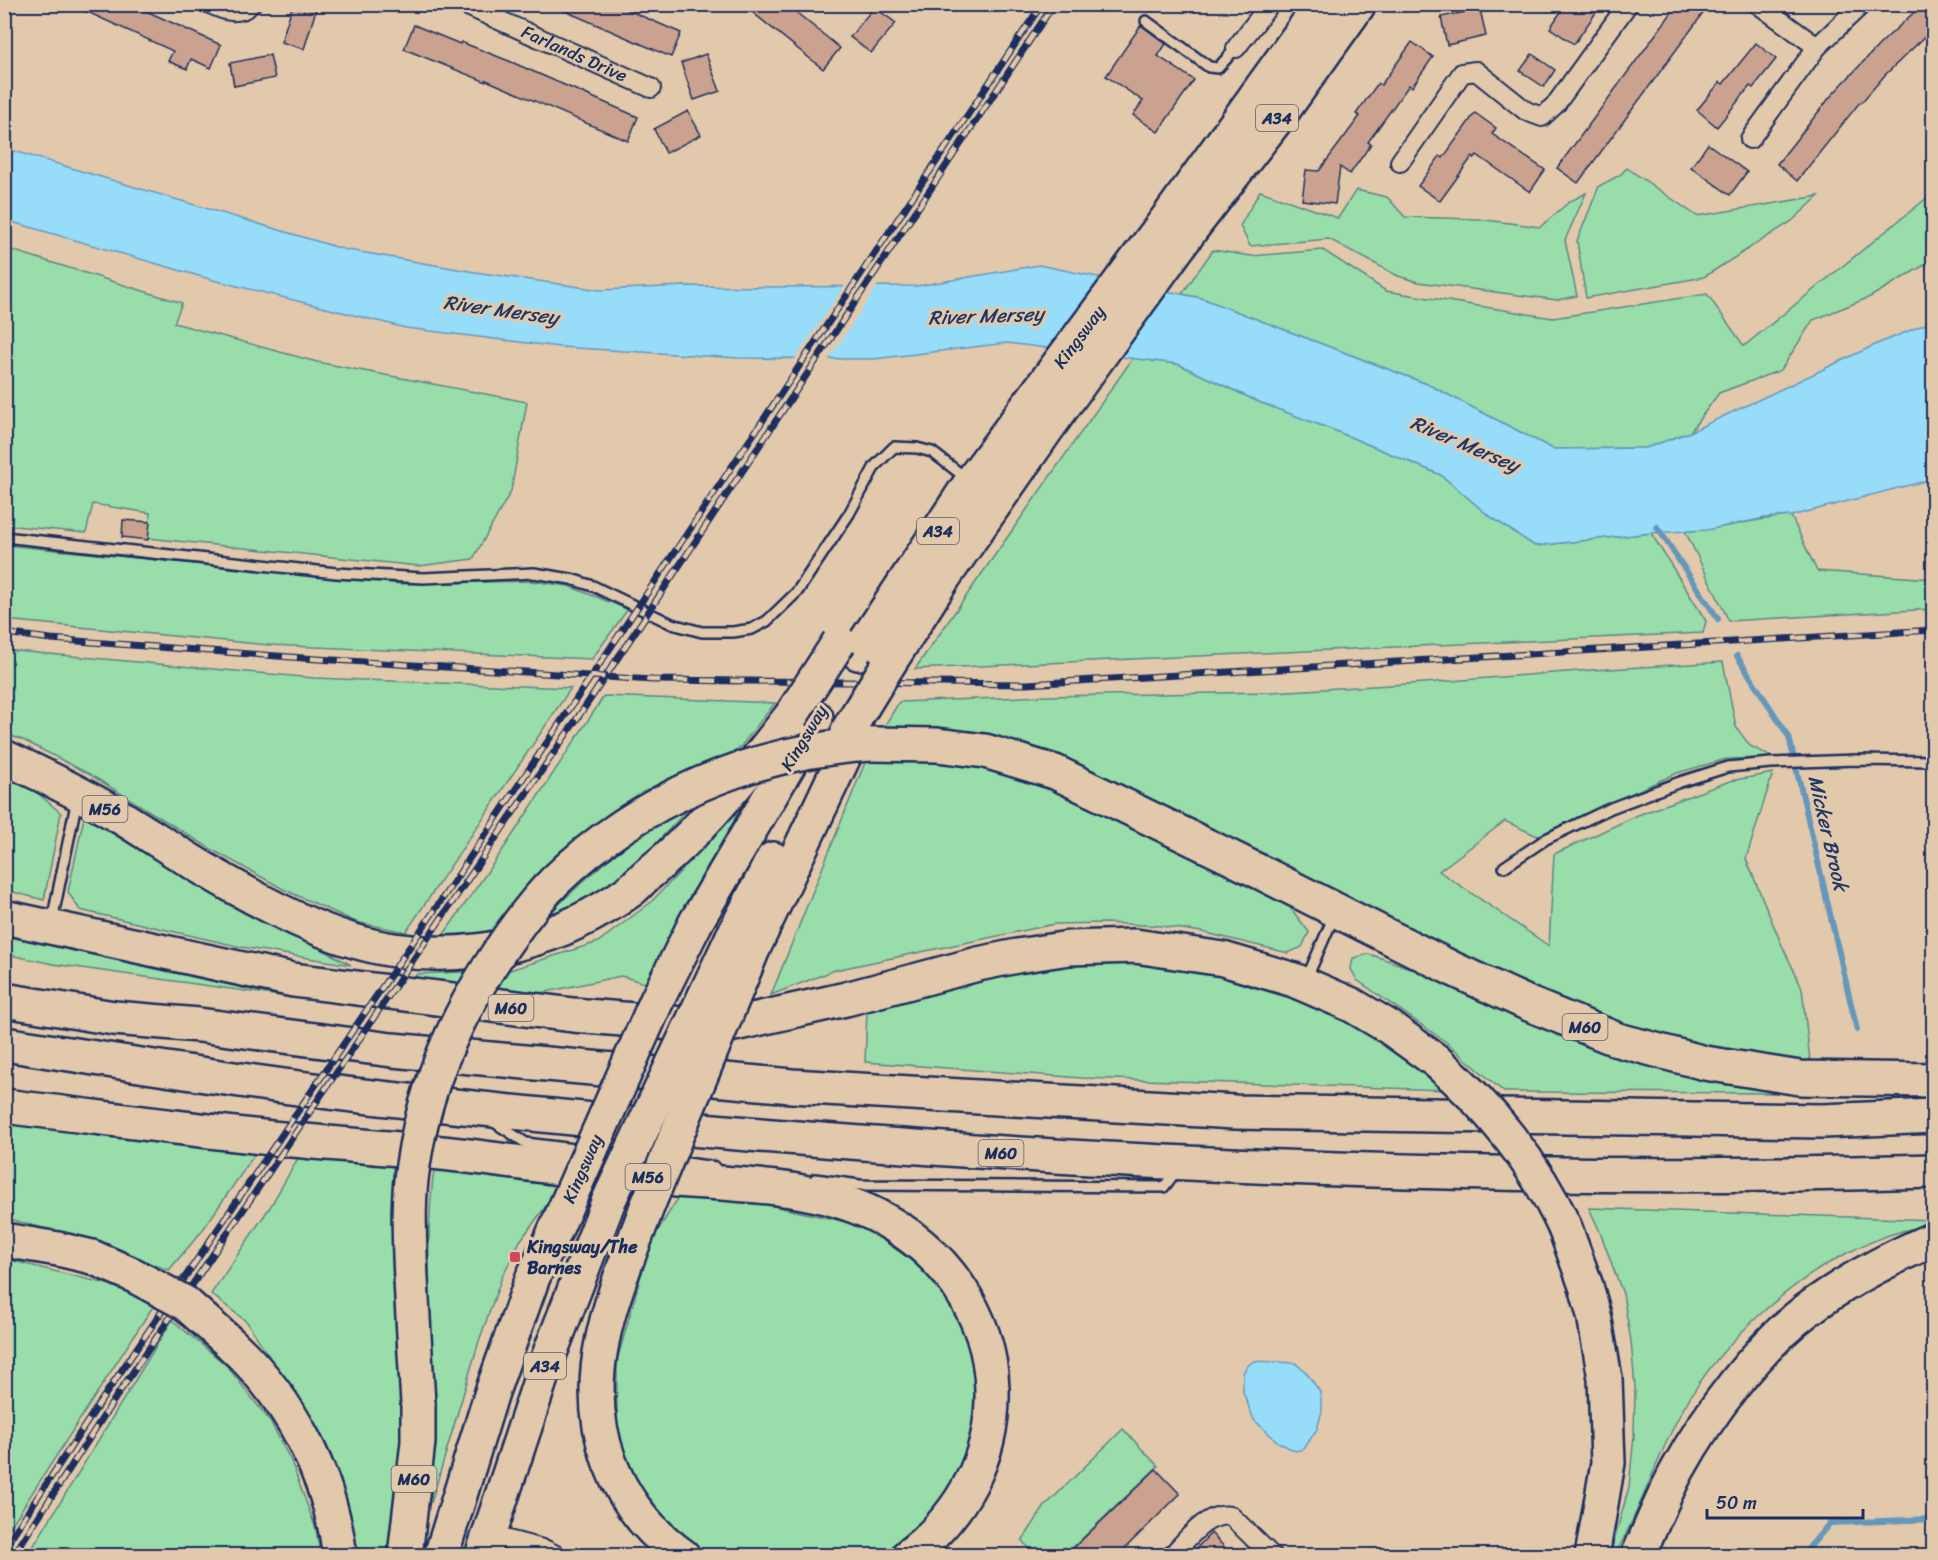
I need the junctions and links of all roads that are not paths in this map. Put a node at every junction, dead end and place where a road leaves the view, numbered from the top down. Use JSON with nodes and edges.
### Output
{"nodes":[{"id":1,"x":210,"y":4,"type":"edge"},
{"id":2,"x":251,"y":4,"type":"edge"},
{"id":3,"x":463,"y":4,"type":"edge"},
{"id":4,"x":1270,"y":4,"type":"edge"},
{"id":5,"x":1322,"y":4,"type":"edge"},
{"id":6,"x":1359,"y":4,"type":"edge"},
{"id":7,"x":1628,"y":4,"type":"edge"},
{"id":8,"x":1758,"y":4,"type":"edge"},
{"id":9,"x":1862,"y":4,"type":"edge"},
{"id":10,"x":1146,"y":21,"type":"dead end"},
{"id":11,"x":1816,"y":47,"type":"junction"},
{"id":12,"x":1236,"y":48,"type":"joint"},
{"id":13,"x":651,"y":88,"type":"dead end"},
{"id":14,"x":1750,"y":139,"type":"dead end"},
{"id":15,"x":1400,"y":162,"type":"dead end"},
{"id":16,"x":1181,"y":222,"type":"junction"},
{"id":17,"x":1035,"y":421,"type":"junction"},
{"id":18,"x":969,"y":485,"type":"junction"},
{"id":19,"x":4,"y":537,"type":"edge"},
{"id":20,"x":803,"y":717,"type":"junction"},
{"id":21,"x":4,"y":757,"type":"edge"},
{"id":22,"x":1934,"y":761,"type":"edge"},
{"id":23,"x":78,"y":794,"type":"junction"},
{"id":24,"x":1504,"y":867,"type":"dead end"},
{"id":25,"x":1336,"y":911,"type":"junction"},
{"id":26,"x":4,"y":917,"type":"edge"},
{"id":27,"x":51,"y":928,"type":"junction"},
{"id":28,"x":742,"y":944,"type":"junction"},
{"id":29,"x":4,"y":980,"type":"edge"},
{"id":30,"x":1305,"y":984,"type":"junction"},
{"id":31,"x":4,"y":1000,"type":"edge"},
{"id":32,"x":199,"y":1025,"type":"junction"},
{"id":33,"x":4,"y":1044,"type":"edge"},
{"id":34,"x":4,"y":1060,"type":"edge"},
{"id":35,"x":177,"y":1071,"type":"junction"},
{"id":36,"x":1934,"y":1080,"type":"edge"},
{"id":37,"x":4,"y":1106,"type":"edge"},
{"id":38,"x":472,"y":1106,"type":"junction"},
{"id":39,"x":1934,"y":1116,"type":"edge"},
{"id":40,"x":642,"y":1158,"type":"dead end"},
{"id":41,"x":653,"y":1159,"type":"dead end"},
{"id":42,"x":1182,"y":1164,"type":"junction"},
{"id":43,"x":722,"y":1168,"type":"dead end"},
{"id":44,"x":1934,"y":1171,"type":"edge"},
{"id":45,"x":803,"y":1178,"type":"dead end"},
{"id":46,"x":1934,"y":1239,"type":"edge"},
{"id":47,"x":4,"y":1240,"type":"edge"},
{"id":48,"x":465,"y":1475,"type":"junction"},
{"id":49,"x":485,"y":1545,"type":"edge"},
{"id":50,"x":340,"y":1556,"type":"edge"},
{"id":51,"x":405,"y":1556,"type":"edge"},
{"id":52,"x":441,"y":1556,"type":"edge"},
{"id":53,"x":457,"y":1556,"type":"edge"},
{"id":54,"x":558,"y":1556,"type":"edge"},
{"id":55,"x":683,"y":1556,"type":"edge"},
{"id":56,"x":908,"y":1556,"type":"edge"},
{"id":57,"x":1171,"y":1556,"type":"edge"},
{"id":58,"x":1272,"y":1556,"type":"edge"},
{"id":59,"x":1592,"y":1556,"type":"edge"},
{"id":60,"x":1638,"y":1556,"type":"edge"}],
"edges":[{"from":1,"to":2,"type":"street"},
{"from":3,"to":13,"type":"street","name":"Farlands Drive"},
{"from":4,"to":12,"type":"street"},
{"from":5,"to":16,"type":"highway","name":"Kingsway","number":"A34"},
{"from":6,"to":16,"type":"highway","name":"Kingsway","number":"A34"},
{"from":7,"to":15,"type":"street"},
{"from":8,"to":11,"type":"street"},
{"from":9,"to":11,"type":"street"},
{"from":10,"to":12,"type":"lane"},
{"from":11,"to":14,"type":"street"},
{"from":16,"to":17,"type":"highway","name":"Kingsway","number":"A34"},
{"from":17,"to":18,"type":"highway","name":"Kingsway","number":"A34"},
{"from":17,"to":28,"type":"highway","name":"Kingsway","number":"A34","bridge":true},
{"from":18,"to":19,"type":"lane"},
{"from":18,"to":20,"type":"highway","name":"Kingsway","number":"A34"},
{"from":20,"to":23,"type":"highway","number":"M56"},
{"from":20,"to":48,"type":"highway","name":"Kingsway","number":"A34","bridge":true},
{"from":21,"to":23,"type":"highway","number":"M56"},
{"from":22,"to":24,"type":"lane"},
{"from":23,"to":27,"type":"lane"},
{"from":25,"to":30,"type":"lane"},
{"from":25,"to":36,"type":"highway","number":"M60"},
{"from":25,"to":51,"type":"highway","number":"M60","bridge":true},
{"from":26,"to":27,"type":"highway","number":"M60"},
{"from":27,"to":30,"type":"highway","number":"M60"},
{"from":28,"to":49,"type":"highway","name":"Kingsway","number":"A34","bridge":true},
{"from":28,"to":55,"type":"highway","bridge":true},
{"from":29,"to":32,"type":"highway"},
{"from":30,"to":59,"type":"highway","number":"M60","bridge":true},
{"from":31,"to":32,"type":"highway"},
{"from":32,"to":39,"type":"highway"},
{"from":33,"to":35,"type":"highway","number":"M60"},
{"from":34,"to":35,"type":"highway"},
{"from":35,"to":38,"type":"highway","number":"M60"},
{"from":37,"to":56,"type":"highway","number":"M56"},
{"from":38,"to":40,"type":"lane"},
{"from":38,"to":42,"type":"highway","number":"M60"},
{"from":41,"to":43,"type":"lane"},
{"from":42,"to":44,"type":"highway","number":"M60"},
{"from":42,"to":45,"type":"lane"},
{"from":46,"to":60,"type":"highway"},
{"from":47,"to":50,"type":"highway","bridge":true},
{"from":48,"to":49,"type":"highway"},
{"from":48,"to":52,"type":"highway","name":"Kingsway","number":"A34"},
{"from":49,"to":53,"type":"highway"},
{"from":49,"to":54,"type":"street"},
{"from":57,"to":58,"type":"street"}]}
